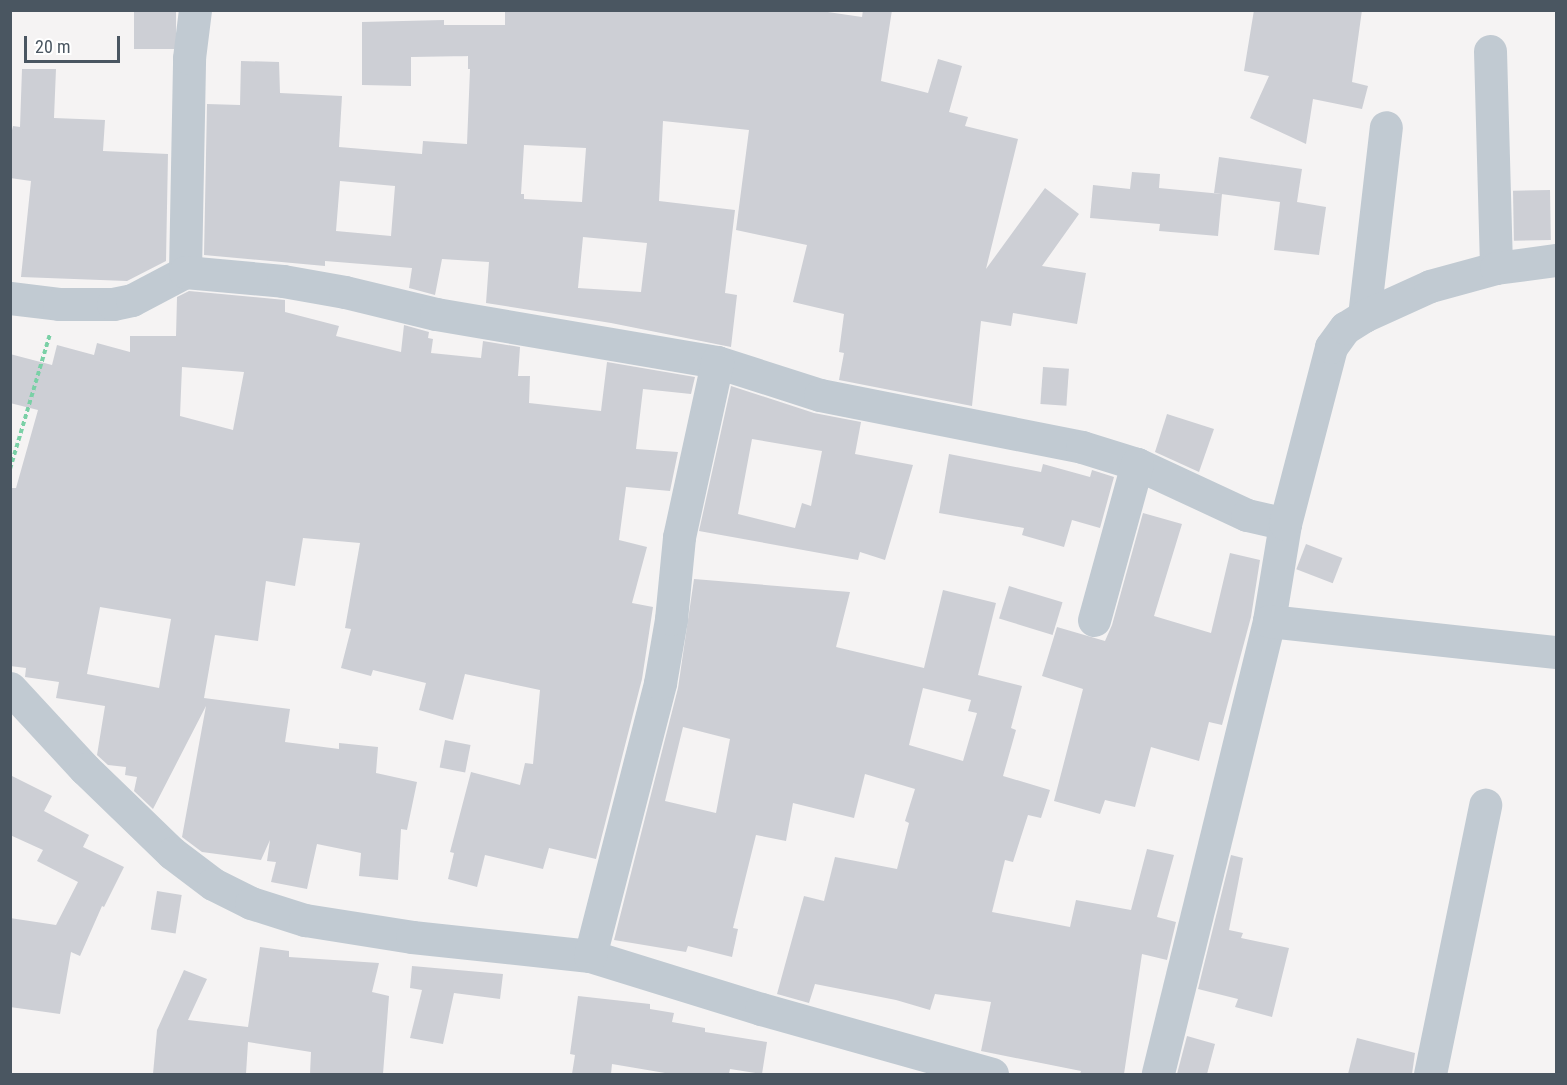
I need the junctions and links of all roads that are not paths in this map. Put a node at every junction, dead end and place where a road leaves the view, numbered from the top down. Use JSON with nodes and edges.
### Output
{"nodes":[{"id":1,"x":195,"y":10,"type":"edge"},
{"id":2,"x":1490,"y":51,"type":"dead end"},
{"id":3,"x":1386,"y":127,"type":"dead end"},
{"id":4,"x":1557,"y":260,"type":"edge"},
{"id":5,"x":1496,"y":268,"type":"junction"},
{"id":6,"x":185,"y":272,"type":"junction"},
{"id":7,"x":10,"y":298,"type":"edge"},
{"id":8,"x":1364,"y":316,"type":"junction"},
{"id":9,"x":717,"y":362,"type":"junction"},
{"id":10,"x":1137,"y":464,"type":"junction"},
{"id":11,"x":1285,"y":524,"type":"junction"},
{"id":12,"x":1094,"y":620,"type":"dead end"},
{"id":13,"x":1269,"y":621,"type":"junction"},
{"id":14,"x":1557,"y":651,"type":"edge"},
{"id":15,"x":13,"y":696,"type":"edge"},
{"id":16,"x":1485,"y":805,"type":"dead end"},
{"id":17,"x":590,"y":956,"type":"junction"},
{"id":18,"x":992,"y":1074,"type":"edge"},
{"id":19,"x":1158,"y":1074,"type":"edge"},
{"id":20,"x":1430,"y":1074,"type":"edge"}],
"edges":[{"from":1,"to":6,"type":"street"},
{"from":2,"to":5,"type":"street"},
{"from":3,"to":8,"type":"street"},
{"from":4,"to":5,"type":"street"},
{"from":5,"to":8,"type":"street"},
{"from":6,"to":7,"type":"street"},
{"from":6,"to":9,"type":"street"},
{"from":8,"to":11,"type":"street"},
{"from":9,"to":10,"type":"street"},
{"from":9,"to":17,"type":"street"},
{"from":10,"to":11,"type":"street"},
{"from":10,"to":12,"type":"street"},
{"from":11,"to":13,"type":"street"},
{"from":13,"to":14,"type":"street"},
{"from":13,"to":19,"type":"street"},
{"from":15,"to":17,"type":"street"},
{"from":16,"to":20,"type":"street"},
{"from":17,"to":18,"type":"street"}]}
